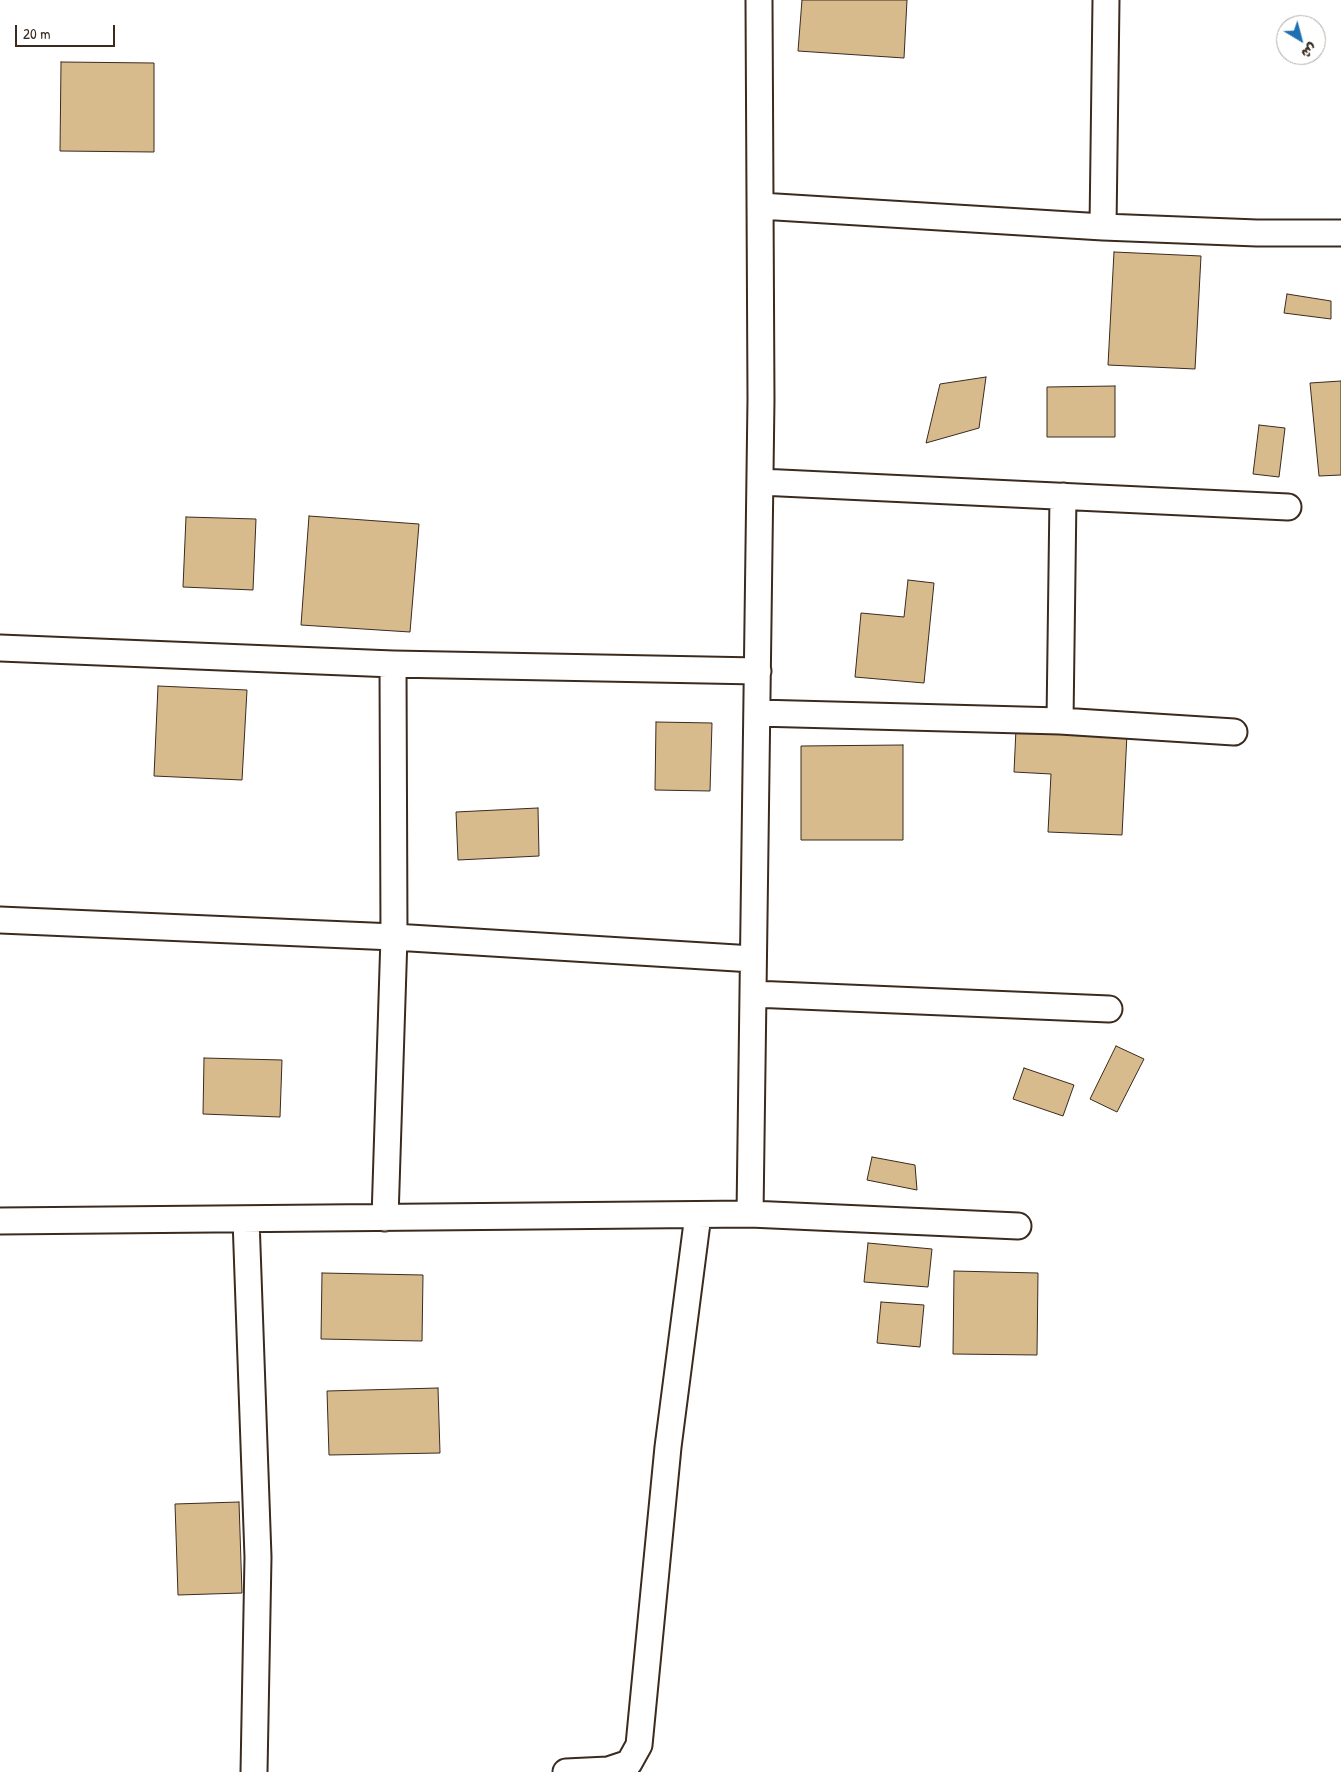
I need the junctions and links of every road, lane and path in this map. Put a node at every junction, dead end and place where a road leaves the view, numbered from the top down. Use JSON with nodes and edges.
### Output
{"nodes":[{"id":1,"x":759,"y":0,"type":"edge"},
{"id":2,"x":1106,"y":0,"type":"edge"},
{"id":3,"x":760,"y":206,"type":"junction"},
{"id":4,"x":1102,"y":227,"type":"junction"},
{"id":5,"x":1341,"y":233,"type":"edge"},
{"id":6,"x":760,"y":482,"type":"junction"},
{"id":7,"x":1063,"y":496,"type":"junction"},
{"id":8,"x":1288,"y":507,"type":"dead end"},
{"id":9,"x":0,"y":648,"type":"edge"},
{"id":10,"x":393,"y":664,"type":"junction"},
{"id":11,"x":758,"y":671,"type":"junction"},
{"id":12,"x":757,"y":713,"type":"junction"},
{"id":13,"x":1060,"y":721,"type":"junction"},
{"id":14,"x":1234,"y":732,"type":"dead end"},
{"id":15,"x":0,"y":920,"type":"edge"},
{"id":16,"x":394,"y":937,"type":"junction"},
{"id":17,"x":754,"y":959,"type":"junction"},
{"id":18,"x":753,"y":994,"type":"junction"},
{"id":19,"x":1109,"y":1009,"type":"dead end"},
{"id":20,"x":750,"y":1214,"type":"junction"},
{"id":21,"x":698,"y":1215,"type":"junction"},
{"id":22,"x":385,"y":1218,"type":"junction"},
{"id":23,"x":246,"y":1219,"type":"junction"},
{"id":24,"x":0,"y":1221,"type":"edge"},
{"id":25,"x":1018,"y":1226,"type":"dead end"},
{"id":26,"x":254,"y":1772,"type":"edge"},
{"id":27,"x":566,"y":1772,"type":"edge"}],
"edges":[{"from":1,"to":3,"type":"street"},
{"from":2,"to":4,"type":"street"},
{"from":3,"to":4,"type":"street"},
{"from":3,"to":6,"type":"street"},
{"from":4,"to":5,"type":"street"},
{"from":6,"to":7,"type":"street"},
{"from":6,"to":11,"type":"street"},
{"from":7,"to":8,"type":"street"},
{"from":7,"to":13,"type":"street"},
{"from":9,"to":10,"type":"street"},
{"from":10,"to":11,"type":"street"},
{"from":10,"to":16,"type":"street"},
{"from":11,"to":12,"type":"street"},
{"from":12,"to":13,"type":"street"},
{"from":12,"to":17,"type":"street"},
{"from":13,"to":14,"type":"street"},
{"from":15,"to":16,"type":"street"},
{"from":16,"to":17,"type":"street"},
{"from":16,"to":22,"type":"street"},
{"from":17,"to":18,"type":"street"},
{"from":18,"to":19,"type":"street"},
{"from":18,"to":20,"type":"street"},
{"from":20,"to":21,"type":"street"},
{"from":20,"to":25,"type":"street"},
{"from":21,"to":22,"type":"street"},
{"from":21,"to":27,"type":"street"},
{"from":22,"to":23,"type":"street"},
{"from":23,"to":24,"type":"street"},
{"from":23,"to":26,"type":"street"}]}
